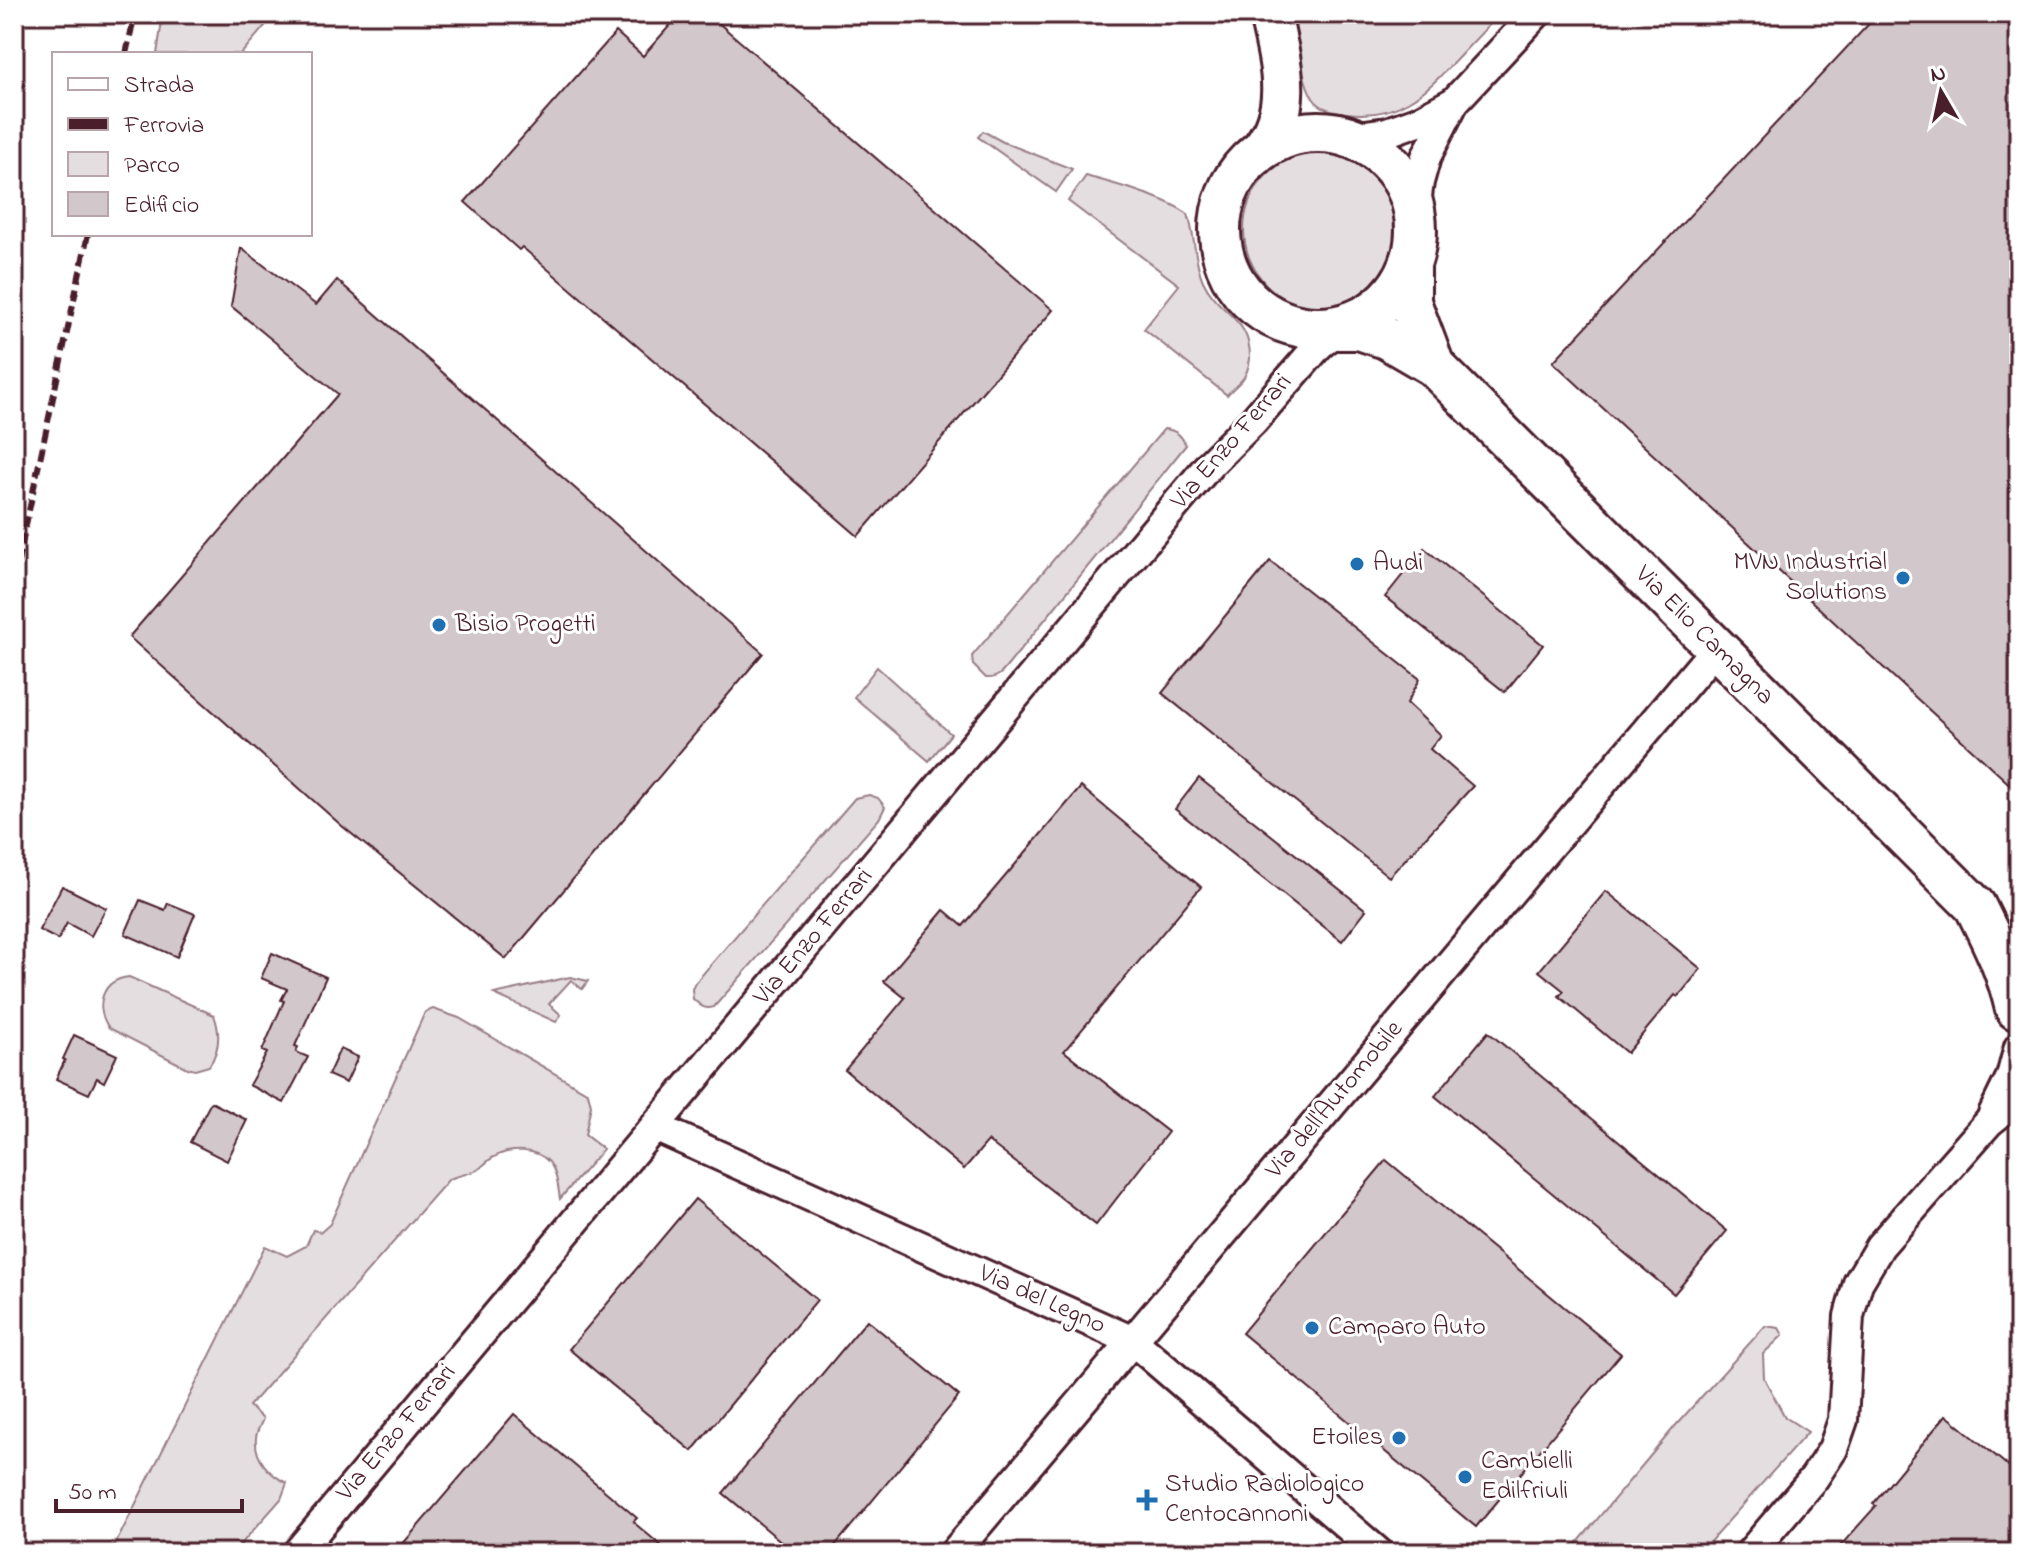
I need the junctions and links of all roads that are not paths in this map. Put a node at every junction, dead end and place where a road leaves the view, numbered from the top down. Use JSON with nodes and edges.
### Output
{"nodes":[{"id":1,"x":1270,"y":14,"type":"edge"},
{"id":2,"x":1536,"y":14,"type":"edge"},
{"id":3,"x":1282,"y":74,"type":"junction"},
{"id":4,"x":1454,"y":102,"type":"junction"},
{"id":5,"x":1340,"y":135,"type":"junction"},
{"id":6,"x":1262,"y":149,"type":"junction"},
{"id":7,"x":1415,"y":210,"type":"junction"},
{"id":8,"x":1410,"y":268,"type":"junction"},
{"id":9,"x":1339,"y":329,"type":"junction"},
{"id":10,"x":1434,"y":366,"type":"junction"},
{"id":11,"x":1716,"y":648,"type":"junction"},
{"id":12,"x":1975,"y":906,"type":"junction"},
{"id":13,"x":2019,"y":925,"type":"edge"},
{"id":14,"x":2018,"y":1015,"type":"edge"},
{"id":15,"x":2019,"y":1098,"type":"edge"},
{"id":16,"x":1989,"y":1122,"type":"junction"},
{"id":17,"x":655,"y":1127,"type":"junction"},
{"id":18,"x":1133,"y":1341,"type":"junction"},
{"id":19,"x":297,"y":1553,"type":"edge"},
{"id":20,"x":954,"y":1553,"type":"edge"},
{"id":21,"x":1379,"y":1553,"type":"edge"},
{"id":22,"x":1750,"y":1553,"type":"edge"}],
"edges":[{"from":1,"to":3,"type":"street"},
{"from":2,"to":4,"type":"street"},
{"from":3,"to":5,"type":"street"},
{"from":3,"to":6,"type":"street"},
{"from":4,"to":5,"type":"street"},
{"from":4,"to":7,"type":"street"},
{"from":5,"to":6,"type":"street"},
{"from":5,"to":7,"type":"street"},
{"from":6,"to":9,"type":"street"},
{"from":7,"to":8,"type":"street"},
{"from":8,"to":9,"type":"street"},
{"from":8,"to":10,"type":"street","name":"Via Elio Camagna"},
{"from":9,"to":10,"type":"street","name":"Via Elio Camagna"},
{"from":9,"to":17,"type":"street","name":"Via Enzo Ferrari"},
{"from":10,"to":11,"type":"street","name":"Via Elio Camagna"},
{"from":11,"to":12,"type":"street","name":"Via Elio Camagna"},
{"from":11,"to":18,"type":"street","name":"Via dell'Automobile"},
{"from":12,"to":13,"type":"street","name":"Via Elio Camagna"},
{"from":12,"to":14,"type":"street","name":"Via Elio Camagna"},
{"from":14,"to":16,"type":"street"},
{"from":15,"to":16,"type":"street"},
{"from":16,"to":22,"type":"street"},
{"from":17,"to":18,"type":"street","name":"Via del Legno"},
{"from":17,"to":19,"type":"street","name":"Via Enzo Ferrari"},
{"from":18,"to":20,"type":"street","name":"Via dell'Automobile"},
{"from":18,"to":21,"type":"street","name":"Via del Legno"}]}
